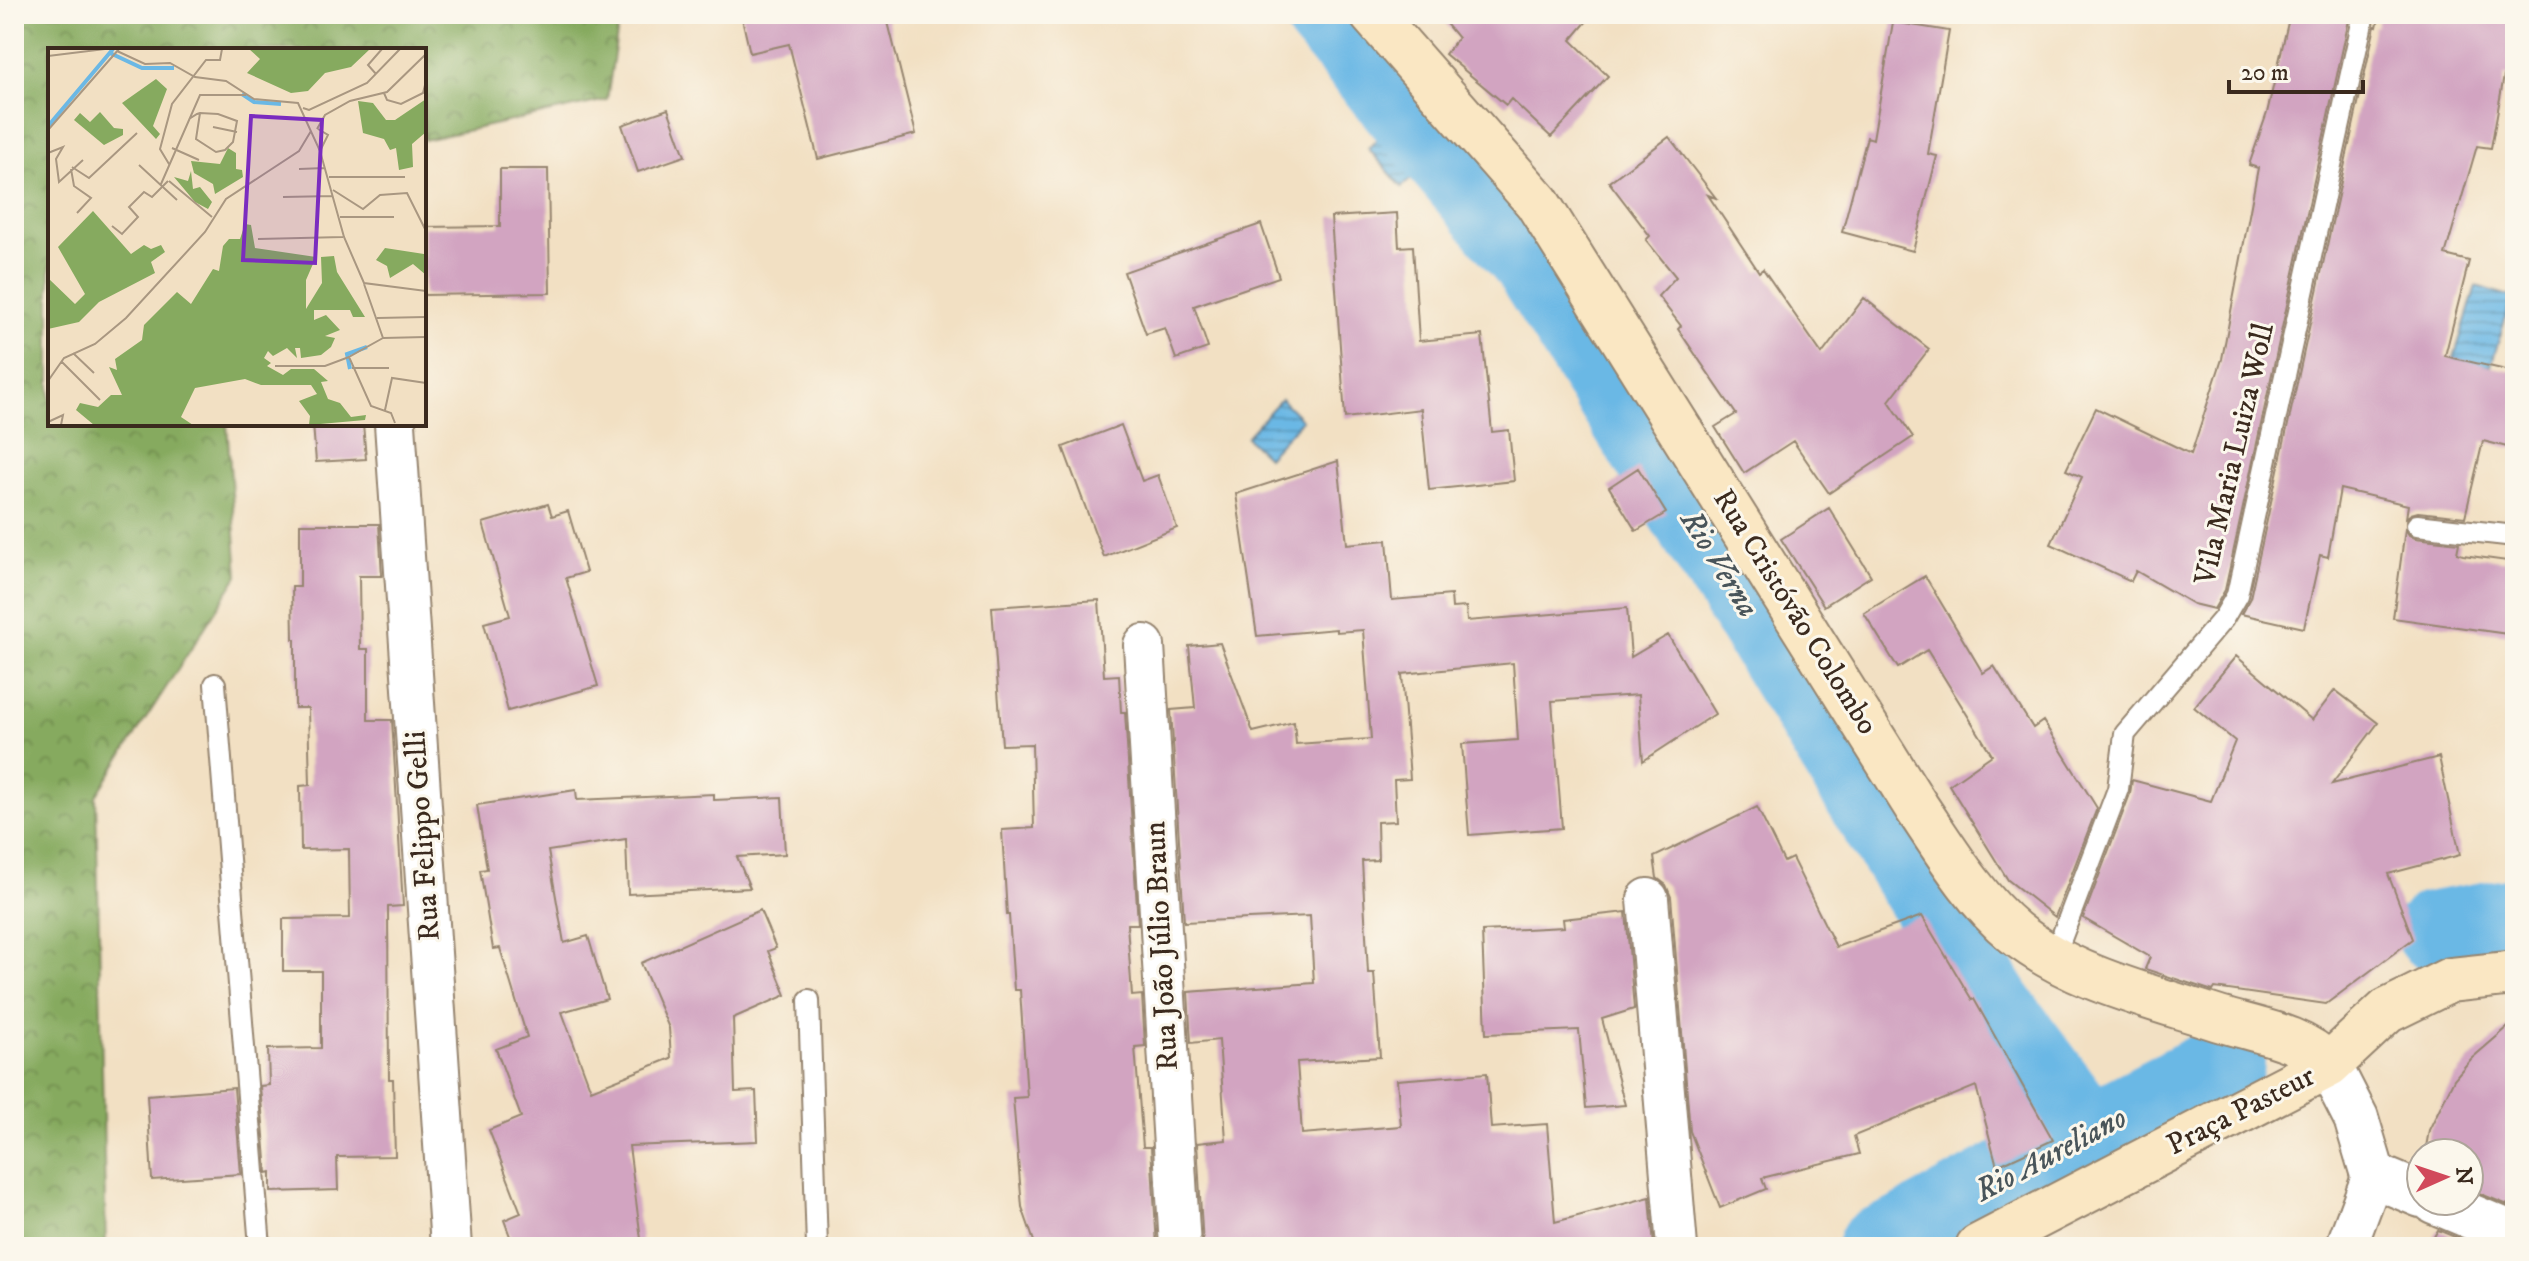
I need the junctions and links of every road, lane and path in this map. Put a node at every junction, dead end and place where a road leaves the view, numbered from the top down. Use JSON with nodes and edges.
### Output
{"nodes":[{"id":1,"x":1372,"y":14,"type":"edge"},
{"id":2,"x":2364,"y":14,"type":"edge"},
{"id":3,"x":395,"y":426,"type":"edge"},
{"id":4,"x":2417,"y":525,"type":"dead end"},
{"id":5,"x":2515,"y":536,"type":"edge"},
{"id":6,"x":1144,"y":645,"type":"dead end"},
{"id":7,"x":215,"y":684,"type":"dead end"},
{"id":8,"x":1648,"y":899,"type":"dead end"},
{"id":9,"x":2053,"y":960,"type":"junction"},
{"id":10,"x":2515,"y":973,"type":"edge"},
{"id":11,"x":809,"y":1000,"type":"dead end"},
{"id":12,"x":2329,"y":1065,"type":"junction"},
{"id":13,"x":2373,"y":1175,"type":"junction"},
{"id":14,"x":2405,"y":1188,"type":"edge"},
{"id":15,"x":2472,"y":1217,"type":"edge"},
{"id":16,"x":2515,"y":1235,"type":"edge"},
{"id":17,"x":260,"y":1247,"type":"edge"},
{"id":18,"x":451,"y":1247,"type":"edge"},
{"id":19,"x":817,"y":1247,"type":"edge"},
{"id":20,"x":1180,"y":1247,"type":"edge"},
{"id":21,"x":1677,"y":1247,"type":"edge"},
{"id":22,"x":1978,"y":1247,"type":"edge"},
{"id":23,"x":2346,"y":1247,"type":"edge"}],
"edges":[{"from":1,"to":9,"type":"main road","name":"Rua Cristóvão Colombo"},
{"from":2,"to":9,"type":"lane","name":"Vila Maria Luiza Woll"},
{"from":3,"to":18,"type":"street","name":"Rua Felippo Gelli"},
{"from":4,"to":5,"type":"lane"},
{"from":6,"to":20,"type":"street","name":"Rua João Júlio Braun"},
{"from":7,"to":17,"type":"lane"},
{"from":8,"to":21,"type":"street"},
{"from":9,"to":12,"type":"main road","name":"Rua Cristóvão Colombo"},
{"from":10,"to":12,"type":"main road"},
{"from":11,"to":19,"type":"lane"},
{"from":12,"to":13,"type":"street","name":"Praça Pasteur"},
{"from":12,"to":22,"type":"main road","name":"Praça Pasteur"},
{"from":13,"to":14,"type":"street"},
{"from":13,"to":23,"type":"street"},
{"from":15,"to":16,"type":"street"}]}
